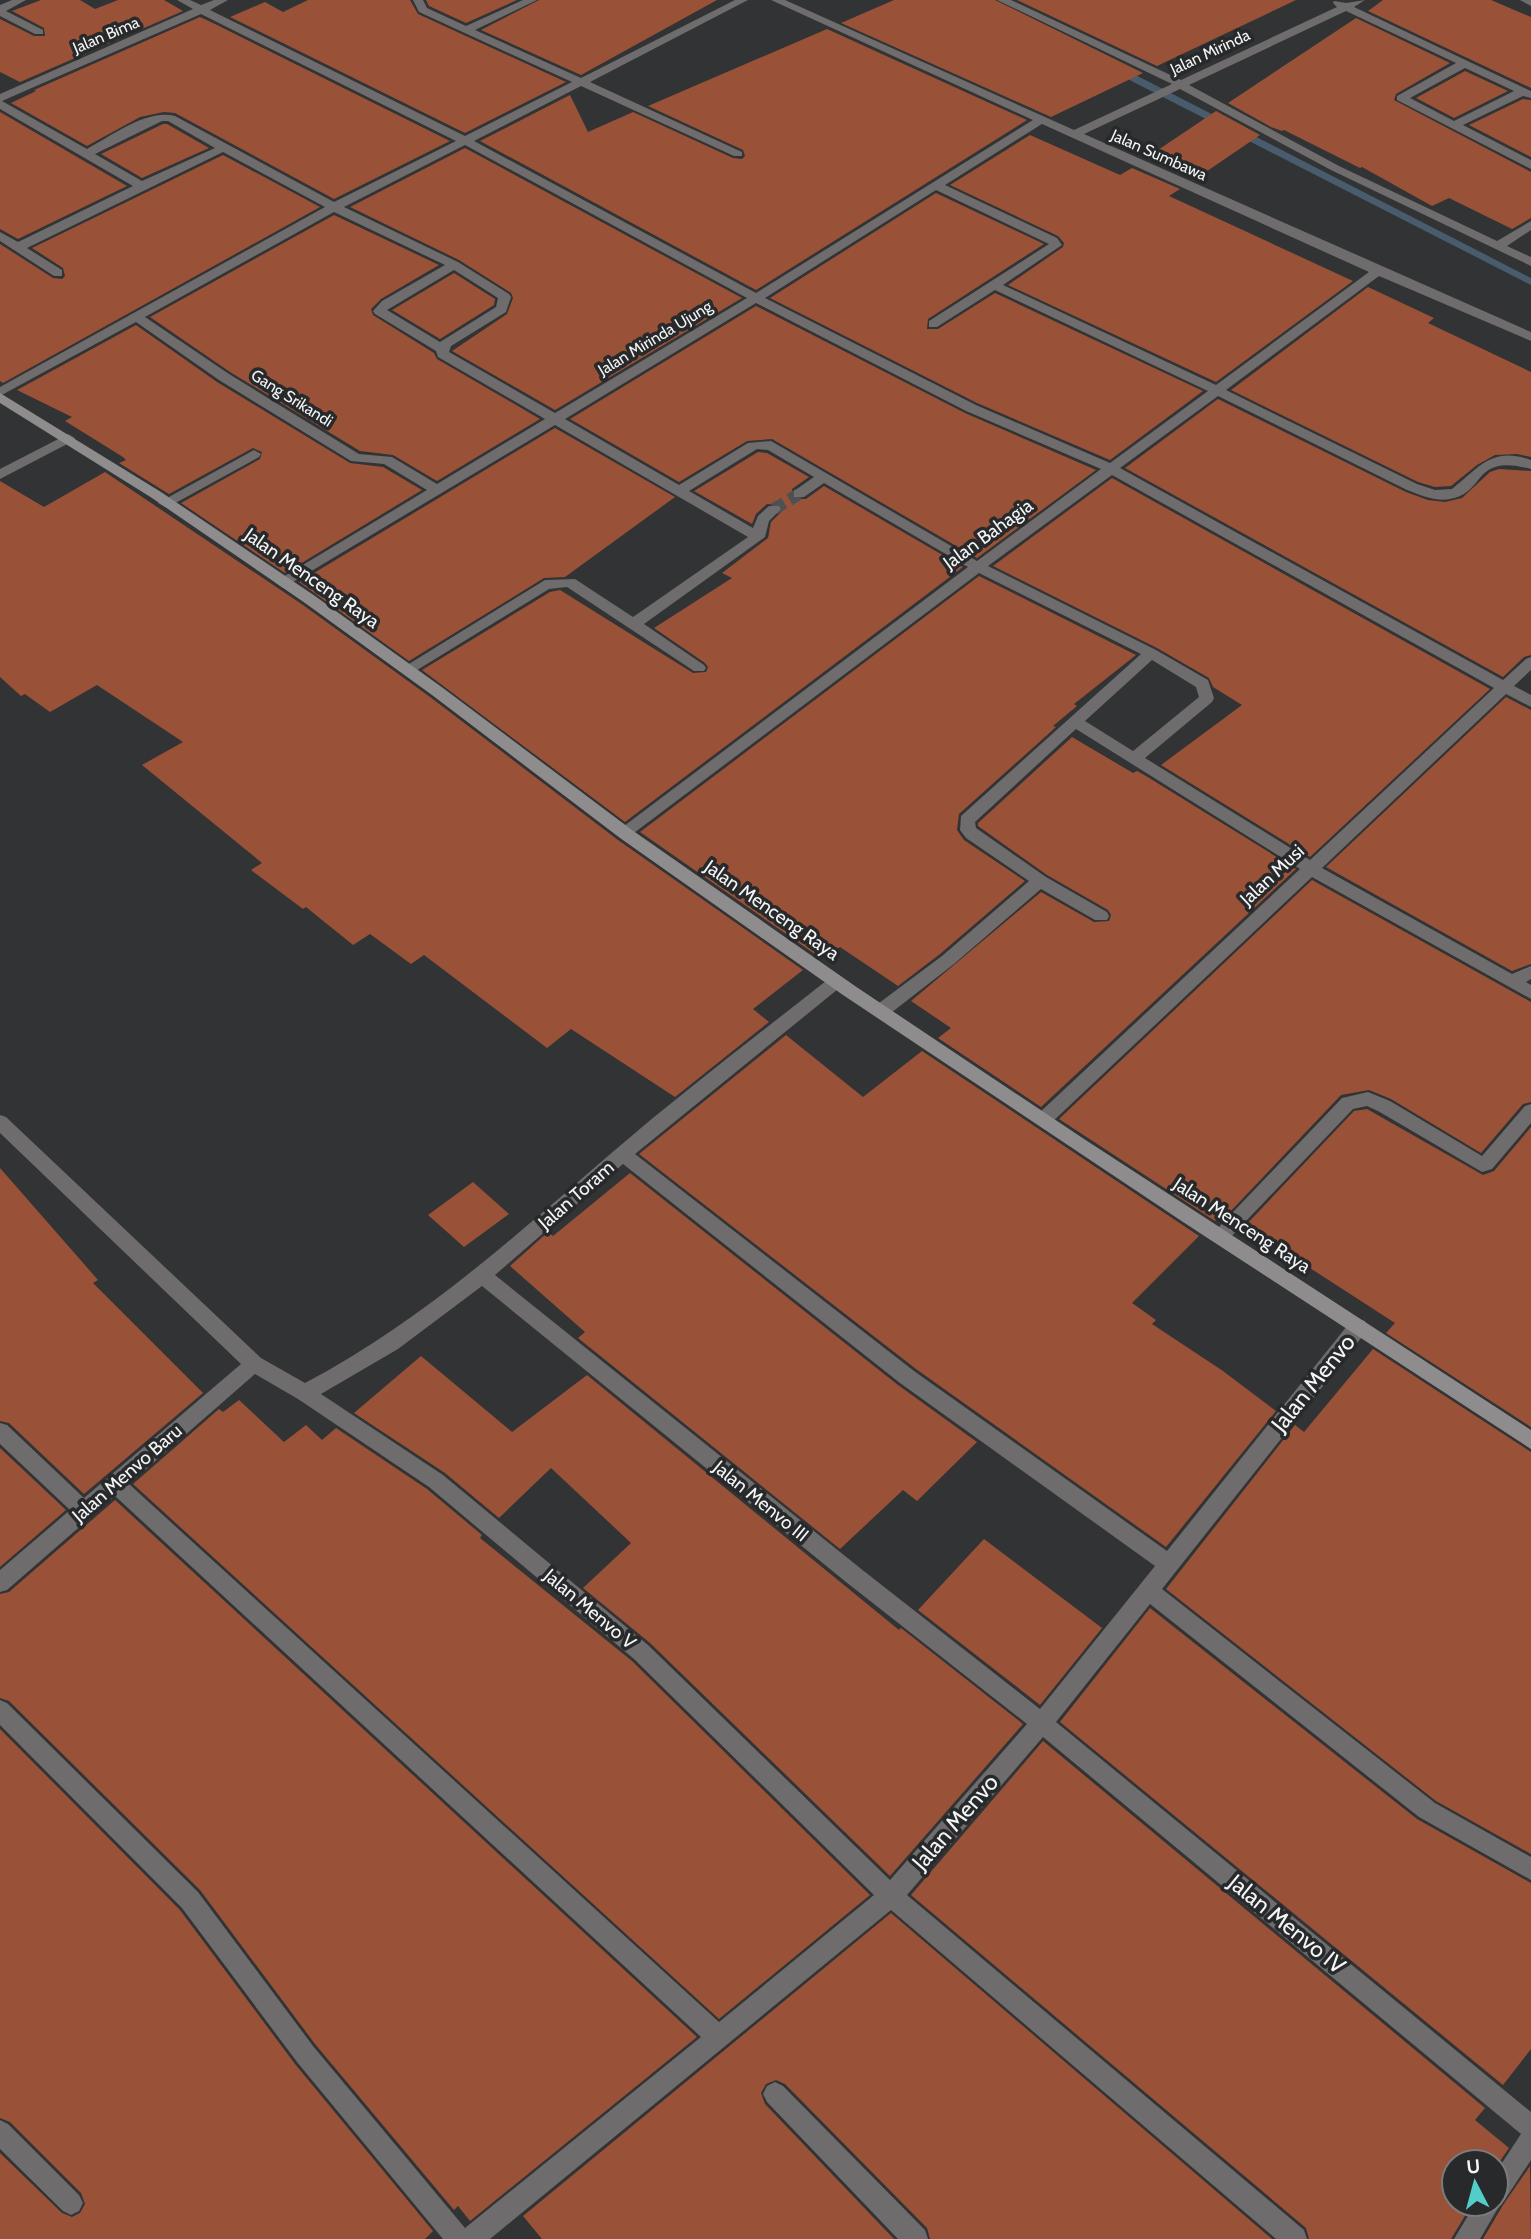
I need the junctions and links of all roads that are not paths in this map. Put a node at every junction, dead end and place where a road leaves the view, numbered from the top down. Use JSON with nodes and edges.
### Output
{"nodes":[{"id":1,"x":21,"y":0,"type":"edge"},
{"id":2,"x":182,"y":0,"type":"edge"},
{"id":3,"x":223,"y":0,"type":"edge"},
{"id":4,"x":418,"y":0,"type":"edge"},
{"id":5,"x":530,"y":0,"type":"edge"},
{"id":6,"x":743,"y":0,"type":"edge"},
{"id":7,"x":776,"y":0,"type":"edge"},
{"id":8,"x":1002,"y":0,"type":"edge"},
{"id":9,"x":1332,"y":0,"type":"edge"},
{"id":10,"x":1360,"y":0,"type":"edge"},
{"id":11,"x":1525,"y":0,"type":"edge"},
{"id":12,"x":1531,"y":3,"type":"edge"},
{"id":13,"x":1345,"y":7,"type":"junction"},
{"id":14,"x":203,"y":10,"type":"junction"},
{"id":15,"x":0,"y":11,"type":"edge"},
{"id":16,"x":465,"y":30,"type":"junction"},
{"id":17,"x":39,"y":32,"type":"dead end"},
{"id":18,"x":1463,"y":64,"type":"junction"},
{"id":19,"x":585,"y":82,"type":"junction"},
{"id":20,"x":1176,"y":85,"type":"junction"},
{"id":21,"x":1526,"y":93,"type":"edge"},
{"id":22,"x":0,"y":98,"type":"edge"},
{"id":23,"x":0,"y":104,"type":"edge"},
{"id":24,"x":1042,"y":119,"type":"junction"},
{"id":25,"x":1454,"y":125,"type":"junction"},
{"id":26,"x":1075,"y":134,"type":"junction"},
{"id":27,"x":464,"y":141,"type":"junction"},
{"id":28,"x":221,"y":149,"type":"junction"},
{"id":29,"x":87,"y":154,"type":"junction"},
{"id":30,"x":738,"y":154,"type":"dead end"},
{"id":31,"x":1531,"y":165,"type":"edge"},
{"id":32,"x":142,"y":186,"type":"junction"},
{"id":33,"x":937,"y":186,"type":"junction"},
{"id":34,"x":334,"y":207,"type":"junction"},
{"id":35,"x":1531,"y":225,"type":"edge"},
{"id":36,"x":0,"y":236,"type":"edge"},
{"id":37,"x":1498,"y":246,"type":"junction"},
{"id":38,"x":18,"y":247,"type":"junction"},
{"id":39,"x":1531,"y":262,"type":"edge"},
{"id":40,"x":454,"y":265,"type":"junction"},
{"id":41,"x":1378,"y":271,"type":"junction"},
{"id":42,"x":58,"y":273,"type":"dead end"},
{"id":43,"x":994,"y":285,"type":"junction"},
{"id":44,"x":755,"y":298,"type":"junction"},
{"id":45,"x":136,"y":316,"type":"junction"},
{"id":46,"x":933,"y":324,"type":"dead end"},
{"id":47,"x":1531,"y":337,"type":"edge"},
{"id":48,"x":442,"y":349,"type":"junction"},
{"id":49,"x":1217,"y":390,"type":"junction"},
{"id":50,"x":0,"y":394,"type":"edge"},
{"id":51,"x":554,"y":419,"type":"junction"},
{"id":52,"x":68,"y":438,"type":"junction"},
{"id":53,"x":254,"y":454,"type":"dead end"},
{"id":54,"x":1531,"y":465,"type":"edge"},
{"id":55,"x":1112,"y":469,"type":"junction"},
{"id":56,"x":0,"y":475,"type":"edge"},
{"id":57,"x":824,"y":477,"type":"junction"},
{"id":58,"x":437,"y":490,"type":"junction"},
{"id":59,"x":678,"y":492,"type":"junction"},
{"id":60,"x":799,"y":494,"type":"tunnel mouth"},
{"id":61,"x":165,"y":503,"type":"junction"},
{"id":62,"x":774,"y":509,"type":"tunnel mouth"},
{"id":63,"x":758,"y":537,"type":"junction"},
{"id":64,"x":978,"y":567,"type":"junction"},
{"id":65,"x":284,"y":583,"type":"junction"},
{"id":66,"x":634,"y":624,"type":"junction"},
{"id":67,"x":1151,"y":653,"type":"junction"},
{"id":68,"x":1531,"y":662,"type":"edge"},
{"id":69,"x":699,"y":668,"type":"dead end"},
{"id":70,"x":409,"y":670,"type":"junction"},
{"id":71,"x":1503,"y":687,"type":"junction"},
{"id":72,"x":1531,"y":702,"type":"edge"},
{"id":73,"x":1076,"y":722,"type":"junction"},
{"id":74,"x":1134,"y":758,"type":"junction"},
{"id":75,"x":625,"y":834,"type":"junction"},
{"id":76,"x":1310,"y":867,"type":"junction"},
{"id":77,"x":1040,"y":881,"type":"junction"},
{"id":78,"x":1101,"y":916,"type":"dead end"},
{"id":79,"x":1531,"y":972,"type":"edge"},
{"id":80,"x":837,"y":981,"type":"junction"},
{"id":81,"x":1512,"y":982,"type":"junction"},
{"id":82,"x":1531,"y":993,"type":"edge"},
{"id":83,"x":881,"y":1011,"type":"junction"},
{"id":84,"x":1531,"y":1111,"type":"edge"},
{"id":85,"x":1044,"y":1119,"type":"junction"},
{"id":86,"x":0,"y":1122,"type":"edge"},
{"id":87,"x":623,"y":1154,"type":"junction"},
{"id":88,"x":1222,"y":1236,"type":"junction"},
{"id":89,"x":483,"y":1276,"type":"junction"},
{"id":90,"x":1358,"y":1327,"type":"junction"},
{"id":91,"x":254,"y":1364,"type":"junction"},
{"id":92,"x":304,"y":1394,"type":"junction"},
{"id":93,"x":0,"y":1431,"type":"edge"},
{"id":94,"x":1531,"y":1440,"type":"edge"},
{"id":95,"x":114,"y":1482,"type":"junction"},
{"id":96,"x":83,"y":1510,"type":"junction"},
{"id":97,"x":1168,"y":1564,"type":"junction"},
{"id":98,"x":0,"y":1583,"type":"edge"},
{"id":99,"x":1148,"y":1590,"type":"junction"},
{"id":100,"x":0,"y":1710,"type":"edge"},
{"id":101,"x":1042,"y":1723,"type":"junction"},
{"id":102,"x":1531,"y":1869,"type":"edge"},
{"id":103,"x":891,"y":1896,"type":"junction"},
{"id":104,"x":718,"y":2037,"type":"junction"},
{"id":105,"x":775,"y":2094,"type":"dead end"},
{"id":106,"x":1531,"y":2127,"type":"edge"},
{"id":107,"x":0,"y":2132,"type":"edge"},
{"id":108,"x":1531,"y":2139,"type":"edge"},
{"id":109,"x":1510,"y":2171,"type":"edge"},
{"id":110,"x":71,"y":2203,"type":"dead end"},
{"id":111,"x":1480,"y":2218,"type":"edge"},
{"id":112,"x":459,"y":2239,"type":"edge"},
{"id":113,"x":471,"y":2239,"type":"edge"},
{"id":114,"x":916,"y":2239,"type":"edge"},
{"id":115,"x":1295,"y":2239,"type":"edge"},
{"id":116,"x":1466,"y":2239,"type":"edge"}],
"edges":[{"from":1,"to":15,"type":"street"},
{"from":2,"to":14,"type":"street"},
{"from":3,"to":14,"type":"street","name":"Jalan Bima"},
{"from":4,"to":16,"type":"street"},
{"from":5,"to":16,"type":"street"},
{"from":6,"to":19,"type":"street"},
{"from":7,"to":24,"type":"street","name":"Jalan Sumbawa"},
{"from":8,"to":20,"type":"street"},
{"from":9,"to":13,"type":"street"},
{"from":10,"to":13,"type":"street","name":"Jalan Mirinda"},
{"from":11,"to":12,"type":"street"},
{"from":13,"to":18,"type":"street"},
{"from":13,"to":20,"type":"street","name":"Jalan Mirinda"},
{"from":14,"to":22,"type":"street","name":"Jalan Bima"},
{"from":14,"to":27,"type":"street"},
{"from":15,"to":17,"type":"street"},
{"from":16,"to":19,"type":"street"},
{"from":18,"to":21,"type":"street"},
{"from":18,"to":25,"type":"street"},
{"from":19,"to":27,"type":"street"},
{"from":19,"to":30,"type":"street"},
{"from":20,"to":26,"type":"street","name":"Jalan Mirinda"},
{"from":20,"to":37,"type":"street"},
{"from":21,"to":25,"type":"street"},
{"from":23,"to":29,"type":"street"},
{"from":24,"to":26,"type":"street","name":"Jalan Sumbawa"},
{"from":24,"to":33,"type":"street","name":"Jalan Mirinda Ujung"},
{"from":25,"to":31,"type":"street"},
{"from":26,"to":41,"type":"street","name":"Jalan Sumbawa"},
{"from":27,"to":34,"type":"street"},
{"from":27,"to":44,"type":"street"},
{"from":28,"to":29,"type":"street"},
{"from":28,"to":32,"type":"street"},
{"from":28,"to":34,"type":"street"},
{"from":29,"to":32,"type":"street"},
{"from":32,"to":38,"type":"street"},
{"from":33,"to":43,"type":"street"},
{"from":33,"to":44,"type":"street","name":"Jalan Mirinda Ujung"},
{"from":34,"to":40,"type":"street"},
{"from":34,"to":45,"type":"street"},
{"from":35,"to":37,"type":"street"},
{"from":36,"to":38,"type":"street"},
{"from":37,"to":39,"type":"street"},
{"from":38,"to":42,"type":"street"},
{"from":40,"to":48,"type":"street"},
{"from":40,"to":48,"type":"street"},
{"from":41,"to":47,"type":"street","name":"Jalan Sumbawa"},
{"from":41,"to":49,"type":"street","name":"Jalan Bahagia"},
{"from":43,"to":46,"type":"street"},
{"from":43,"to":49,"type":"street"},
{"from":44,"to":51,"type":"street","name":"Jalan Mirinda Ujung"},
{"from":44,"to":55,"type":"street"},
{"from":45,"to":50,"type":"street"},
{"from":45,"to":58,"type":"street","name":"Gang Srikandi"},
{"from":48,"to":51,"type":"street"},
{"from":49,"to":54,"type":"street"},
{"from":49,"to":55,"type":"street","name":"Jalan Bahagia"},
{"from":50,"to":52,"type":"street","name":"Jalan Menceng Raya"},
{"from":51,"to":58,"type":"street","name":"Jalan Mirinda Ujung"},
{"from":51,"to":59,"type":"street"},
{"from":52,"to":56,"type":"street"},
{"from":52,"to":61,"type":"street","name":"Jalan Menceng Raya"},
{"from":53,"to":61,"type":"street"},
{"from":55,"to":64,"type":"street","name":"Jalan Bahagia"},
{"from":55,"to":71,"type":"street"},
{"from":57,"to":59,"type":"street"},
{"from":57,"to":60,"type":"street"},
{"from":57,"to":64,"type":"street"},
{"from":58,"to":65,"type":"street","name":"Jalan Mirinda Ujung"},
{"from":59,"to":63,"type":"street"},
{"from":61,"to":65,"type":"street","name":"Jalan Menceng Raya"},
{"from":62,"to":63,"type":"street"},
{"from":63,"to":66,"type":"street"},
{"from":64,"to":67,"type":"street"},
{"from":64,"to":75,"type":"street","name":"Jalan Bahagia"},
{"from":65,"to":70,"type":"street","name":"Jalan Menceng Raya"},
{"from":66,"to":69,"type":"street"},
{"from":66,"to":70,"type":"street"},
{"from":67,"to":73,"type":"street"},
{"from":67,"to":74,"type":"street"},
{"from":68,"to":71,"type":"street","name":"Jalan Musi"},
{"from":70,"to":75,"type":"street","name":"Jalan Menceng Raya"},
{"from":71,"to":72,"type":"street"},
{"from":71,"to":76,"type":"street","name":"Jalan Musi"},
{"from":73,"to":74,"type":"street"},
{"from":73,"to":77,"type":"street"},
{"from":74,"to":76,"type":"street"},
{"from":75,"to":80,"type":"street","name":"Jalan Menceng Raya"},
{"from":76,"to":81,"type":"street"},
{"from":76,"to":85,"type":"street","name":"Jalan Musi"},
{"from":77,"to":78,"type":"street"},
{"from":77,"to":83,"type":"street"},
{"from":79,"to":81,"type":"street"},
{"from":80,"to":83,"type":"street","name":"Jalan Menceng Raya"},
{"from":80,"to":87,"type":"street","name":"Jalan Toram"},
{"from":81,"to":82,"type":"street"},
{"from":83,"to":85,"type":"street","name":"Jalan Menceng Raya"},
{"from":84,"to":88,"type":"street"},
{"from":85,"to":88,"type":"street","name":"Jalan Menceng Raya"},
{"from":86,"to":91,"type":"street","name":"Jalan Menvo V"},
{"from":87,"to":89,"type":"street","name":"Jalan Toram"},
{"from":87,"to":97,"type":"street"},
{"from":88,"to":90,"type":"street","name":"Jalan Menceng Raya"},
{"from":89,"to":92,"type":"street","name":"Jalan Toram"},
{"from":89,"to":101,"type":"street","name":"Jalan Menvo III"},
{"from":90,"to":94,"type":"street","name":"Jalan Menceng Raya"},
{"from":90,"to":97,"type":"street","name":"Jalan Menvo"},
{"from":91,"to":92,"type":"street","name":"Jalan Menvo V"},
{"from":91,"to":95,"type":"street","name":"Jalan Menvo Baru"},
{"from":92,"to":103,"type":"street","name":"Jalan Menvo V"},
{"from":93,"to":96,"type":"street"},
{"from":95,"to":96,"type":"street","name":"Jalan Menvo Baru"},
{"from":95,"to":104,"type":"street"},
{"from":96,"to":98,"type":"street","name":"Jalan Menvo Baru"},
{"from":97,"to":99,"type":"street","name":"Jalan Menvo"},
{"from":99,"to":101,"type":"street","name":"Jalan Menvo"},
{"from":99,"to":102,"type":"street"},
{"from":100,"to":112,"type":"street"},
{"from":101,"to":103,"type":"street","name":"Jalan Menvo"},
{"from":101,"to":106,"type":"street","name":"Jalan Menvo IV"},
{"from":103,"to":104,"type":"street","name":"Jalan Menvo"},
{"from":103,"to":115,"type":"street","name":"Jalan Menvo V"},
{"from":104,"to":113,"type":"street","name":"Jalan Menvo"},
{"from":105,"to":114,"type":"street"},
{"from":107,"to":110,"type":"street"},
{"from":108,"to":109,"type":"street"},
{"from":111,"to":116,"type":"street"}]}
